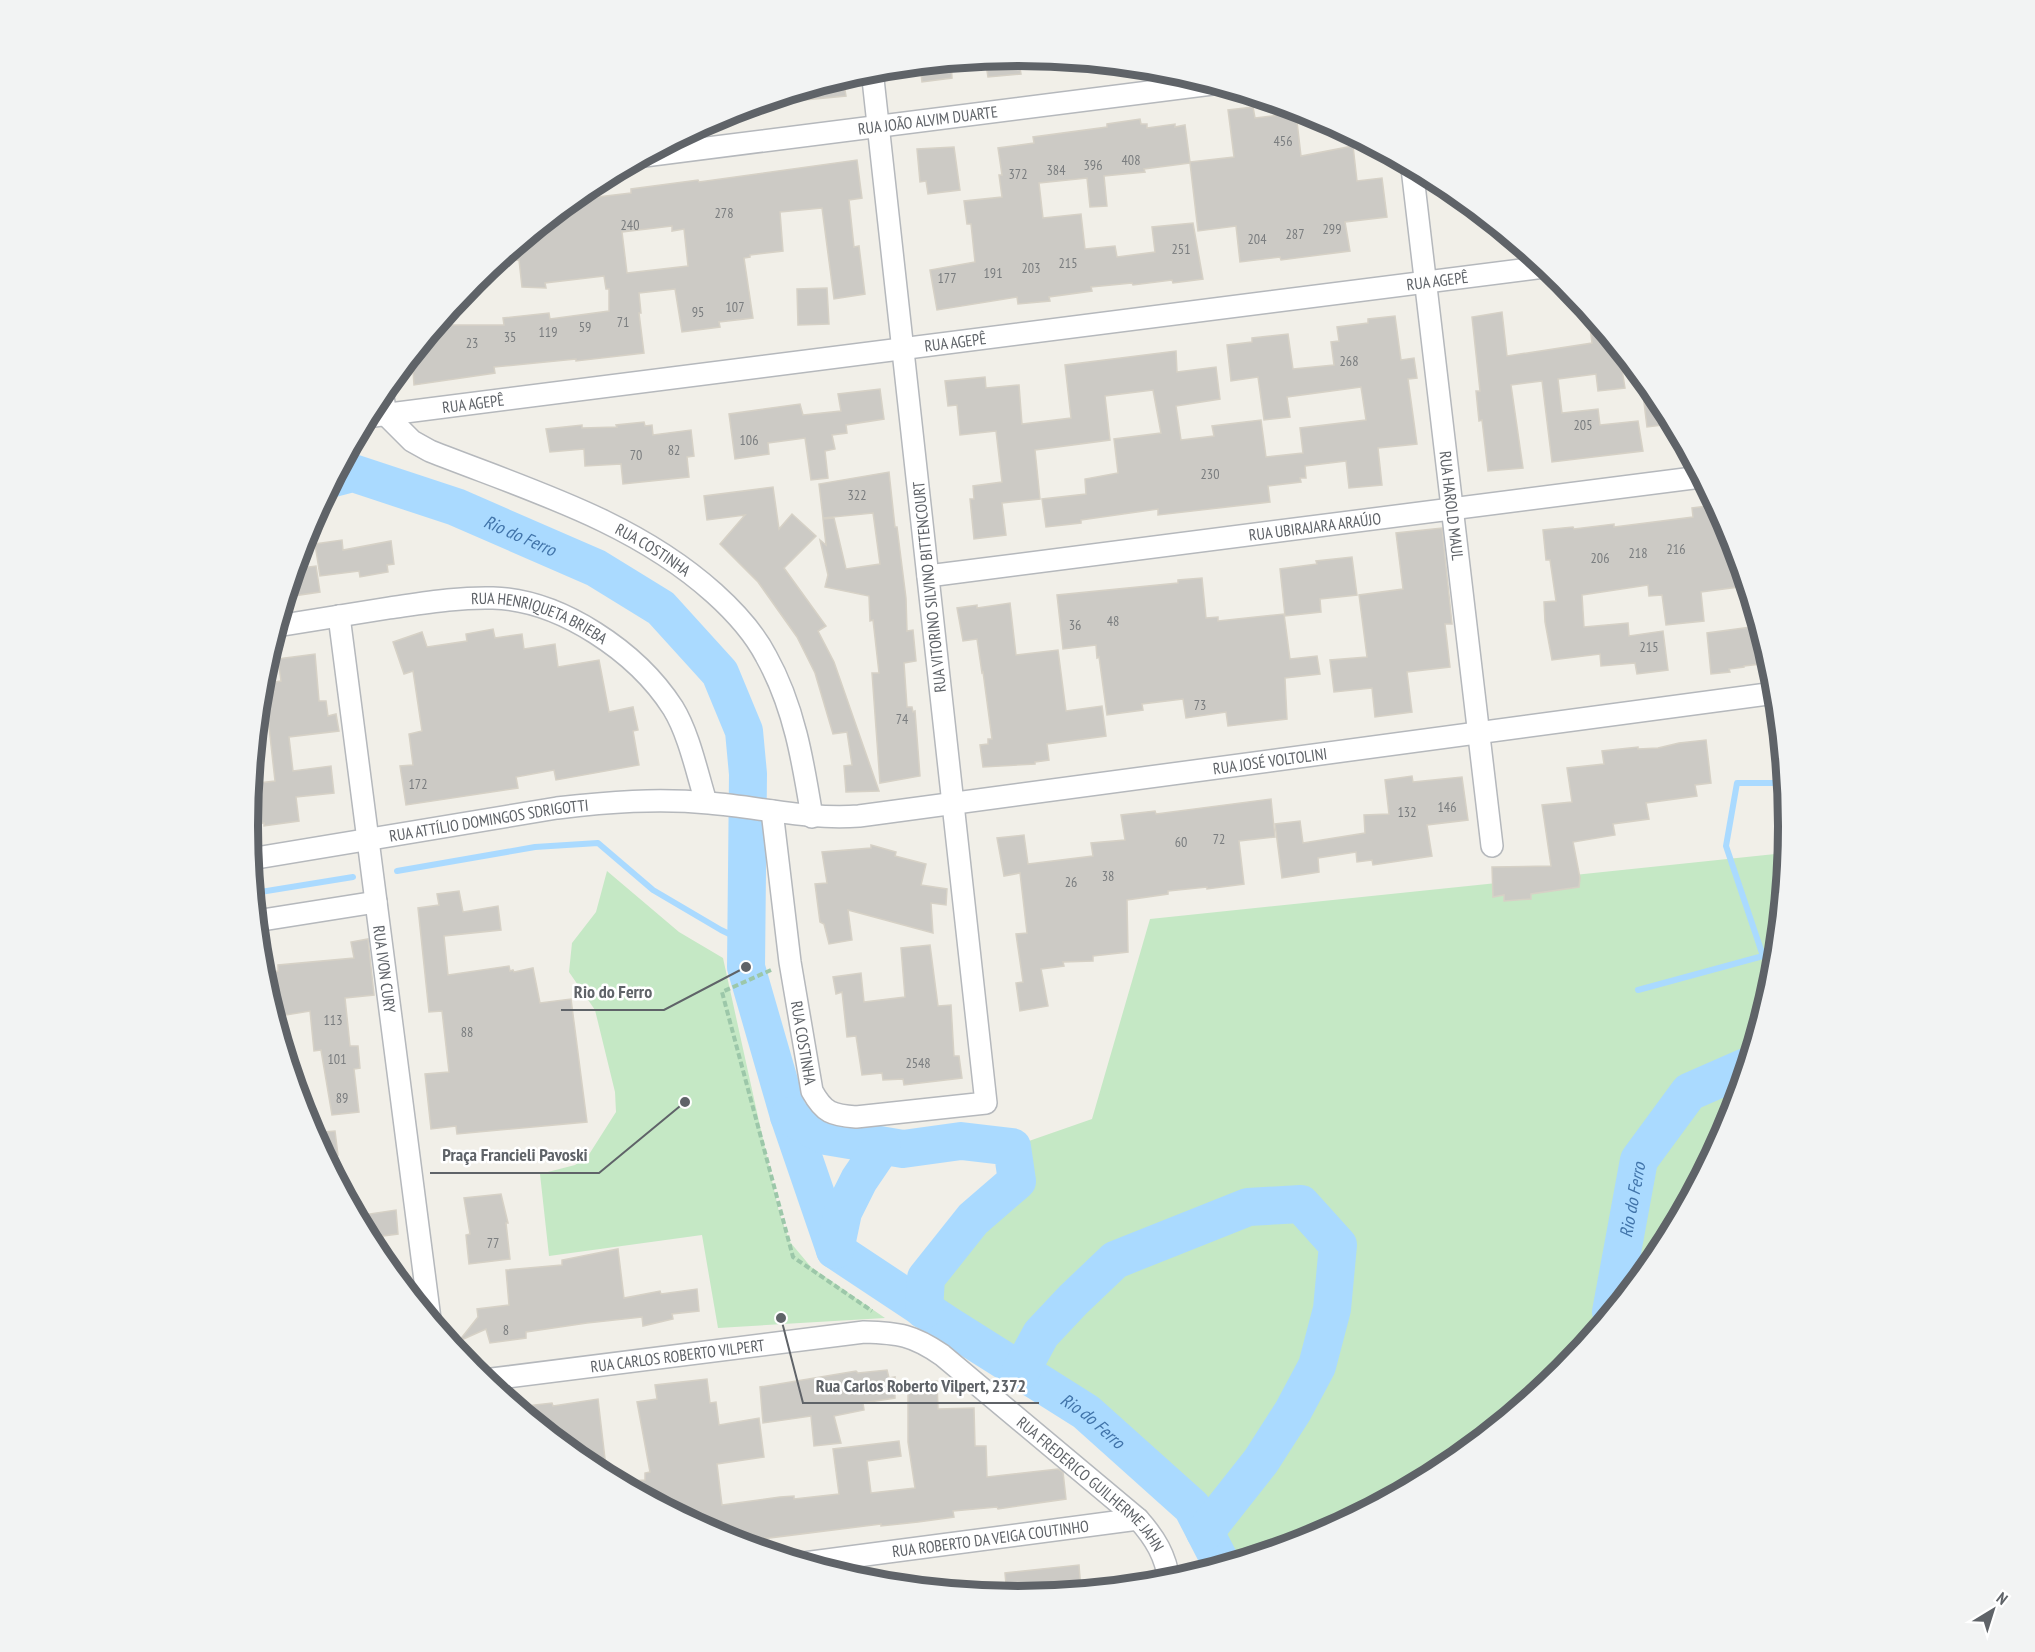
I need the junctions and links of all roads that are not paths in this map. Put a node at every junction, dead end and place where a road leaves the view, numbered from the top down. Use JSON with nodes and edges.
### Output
{"nodes":[{"id":1,"x":873,"y":80,"type":"edge"},
{"id":2,"x":1191,"y":87,"type":"edge"},
{"id":3,"x":878,"y":126,"type":"junction"},
{"id":4,"x":664,"y":153,"type":"edge"},
{"id":5,"x":1413,"y":177,"type":"edge"},
{"id":6,"x":1533,"y":268,"type":"edge"},
{"id":7,"x":1426,"y":282,"type":"junction"},
{"id":8,"x":903,"y":350,"type":"junction"},
{"id":9,"x":378,"y":416,"type":"edge"},
{"id":10,"x":378,"y":417,"type":"edge"},
{"id":11,"x":1693,"y":478,"type":"edge"},
{"id":12,"x":1453,"y":509,"type":"junction"},
{"id":13,"x":928,"y":576,"type":"junction"},
{"id":14,"x":339,"y":616,"type":"junction"},
{"id":15,"x":284,"y":625,"type":"edge"},
{"id":16,"x":1766,"y":694,"type":"edge"},
{"id":17,"x":1479,"y":732,"type":"junction"},
{"id":18,"x":706,"y":802,"type":"junction"},
{"id":19,"x":729,"y":805,"type":"joint"},
{"id":20,"x":953,"y":805,"type":"junction"},
{"id":21,"x":769,"y":811,"type":"junction"},
{"id":22,"x":812,"y":817,"type":"junction"},
{"id":23,"x":368,"y":839,"type":"junction"},
{"id":24,"x":1492,"y":846,"type":"dead end"},
{"id":25,"x":259,"y":858,"type":"edge"},
{"id":26,"x":376,"y":902,"type":"junction"},
{"id":27,"x":263,"y":920,"type":"edge"},
{"id":28,"x":986,"y":1103,"type":"joint"},
{"id":29,"x":428,"y":1305,"type":"edge"},
{"id":30,"x":907,"y":1335,"type":"joint"},
{"id":31,"x":496,"y":1378,"type":"edge"},
{"id":32,"x":1138,"y":1519,"type":"junction"},
{"id":33,"x":823,"y":1560,"type":"edge"},
{"id":34,"x":1167,"y":1571,"type":"edge"}],
"edges":[{"from":1,"to":3,"type":"street","name":"RUA VITORINO SILVINO BITTENCOURT"},
{"from":2,"to":3,"type":"street","name":"RUA JOÃO ALVIM DUARTE"},
{"from":3,"to":4,"type":"street","name":"RUA JOÃO ALVIM DUARTE"},
{"from":3,"to":8,"type":"street","name":"RUA VITORINO SILVINO BITTENCOURT"},
{"from":5,"to":7,"type":"street","name":"RUA HAROLD MAUL"},
{"from":6,"to":7,"type":"street","name":"RUA AGEPÊ"},
{"from":7,"to":8,"type":"street","name":"RUA AGEPÊ"},
{"from":7,"to":12,"type":"street","name":"RUA HAROLD MAUL"},
{"from":8,"to":9,"type":"street","name":"RUA AGEPÊ"},
{"from":8,"to":13,"type":"street","name":"RUA VITORINO SILVINO BITTENCOURT"},
{"from":10,"to":22,"type":"street","name":"RUA COSTINHA"},
{"from":11,"to":12,"type":"street","name":"RUA UBIRAJARA ARAÚJO"},
{"from":12,"to":13,"type":"street","name":"RUA UBIRAJARA ARAÚJO"},
{"from":12,"to":17,"type":"street","name":"RUA HAROLD MAUL"},
{"from":13,"to":20,"type":"street","name":"RUA VITORINO SILVINO BITTENCOURT"},
{"from":14,"to":15,"type":"street","name":"RUA HENRIQUETA BRIEBA"},
{"from":14,"to":18,"type":"street","name":"RUA HENRIQUETA BRIEBA"},
{"from":14,"to":23,"type":"street","name":"RUA IVON CURY"},
{"from":16,"to":17,"type":"street","name":"RUA JOSÉ VOLTOLINI"},
{"from":17,"to":20,"type":"street","name":"RUA JOSÉ VOLTOLINI"},
{"from":17,"to":24,"type":"street","name":"RUA HAROLD MAUL"},
{"from":18,"to":19,"type":"street","name":"RUA ATTÍLIO DOMINGOS SDRIGOTTI"},
{"from":18,"to":23,"type":"street","name":"RUA ATTÍLIO DOMINGOS SDRIGOTTI"},
{"from":19,"to":21,"type":"street","name":"RUA JOSÉ VOLTOLINI"},
{"from":20,"to":22,"type":"street","name":"RUA JOSÉ VOLTOLINI"},
{"from":20,"to":28,"type":"street","name":"RUA VITORINO SILVINO BITTENCOURT"},
{"from":21,"to":22,"type":"street","name":"RUA JOSÉ VOLTOLINI"},
{"from":21,"to":28,"type":"street","name":"RUA COSTINHA"},
{"from":23,"to":25,"type":"street","name":"RUA ATTÍLIO DOMINGOS SDRIGOTTI"},
{"from":23,"to":26,"type":"street","name":"RUA IVON CURY"},
{"from":26,"to":27,"type":"street"},
{"from":26,"to":29,"type":"street","name":"RUA IVON CURY"},
{"from":30,"to":31,"type":"street","name":"RUA CARLOS ROBERTO VILPERT"},
{"from":30,"to":32,"type":"street","name":"RUA FREDERICO GUILHERME JAHN"},
{"from":32,"to":33,"type":"street","name":"RUA ROBERTO DA VEIGA COUTINHO"},
{"from":32,"to":34,"type":"street","name":"RUA FREDERICO GUILHERME JAHN"}]}
